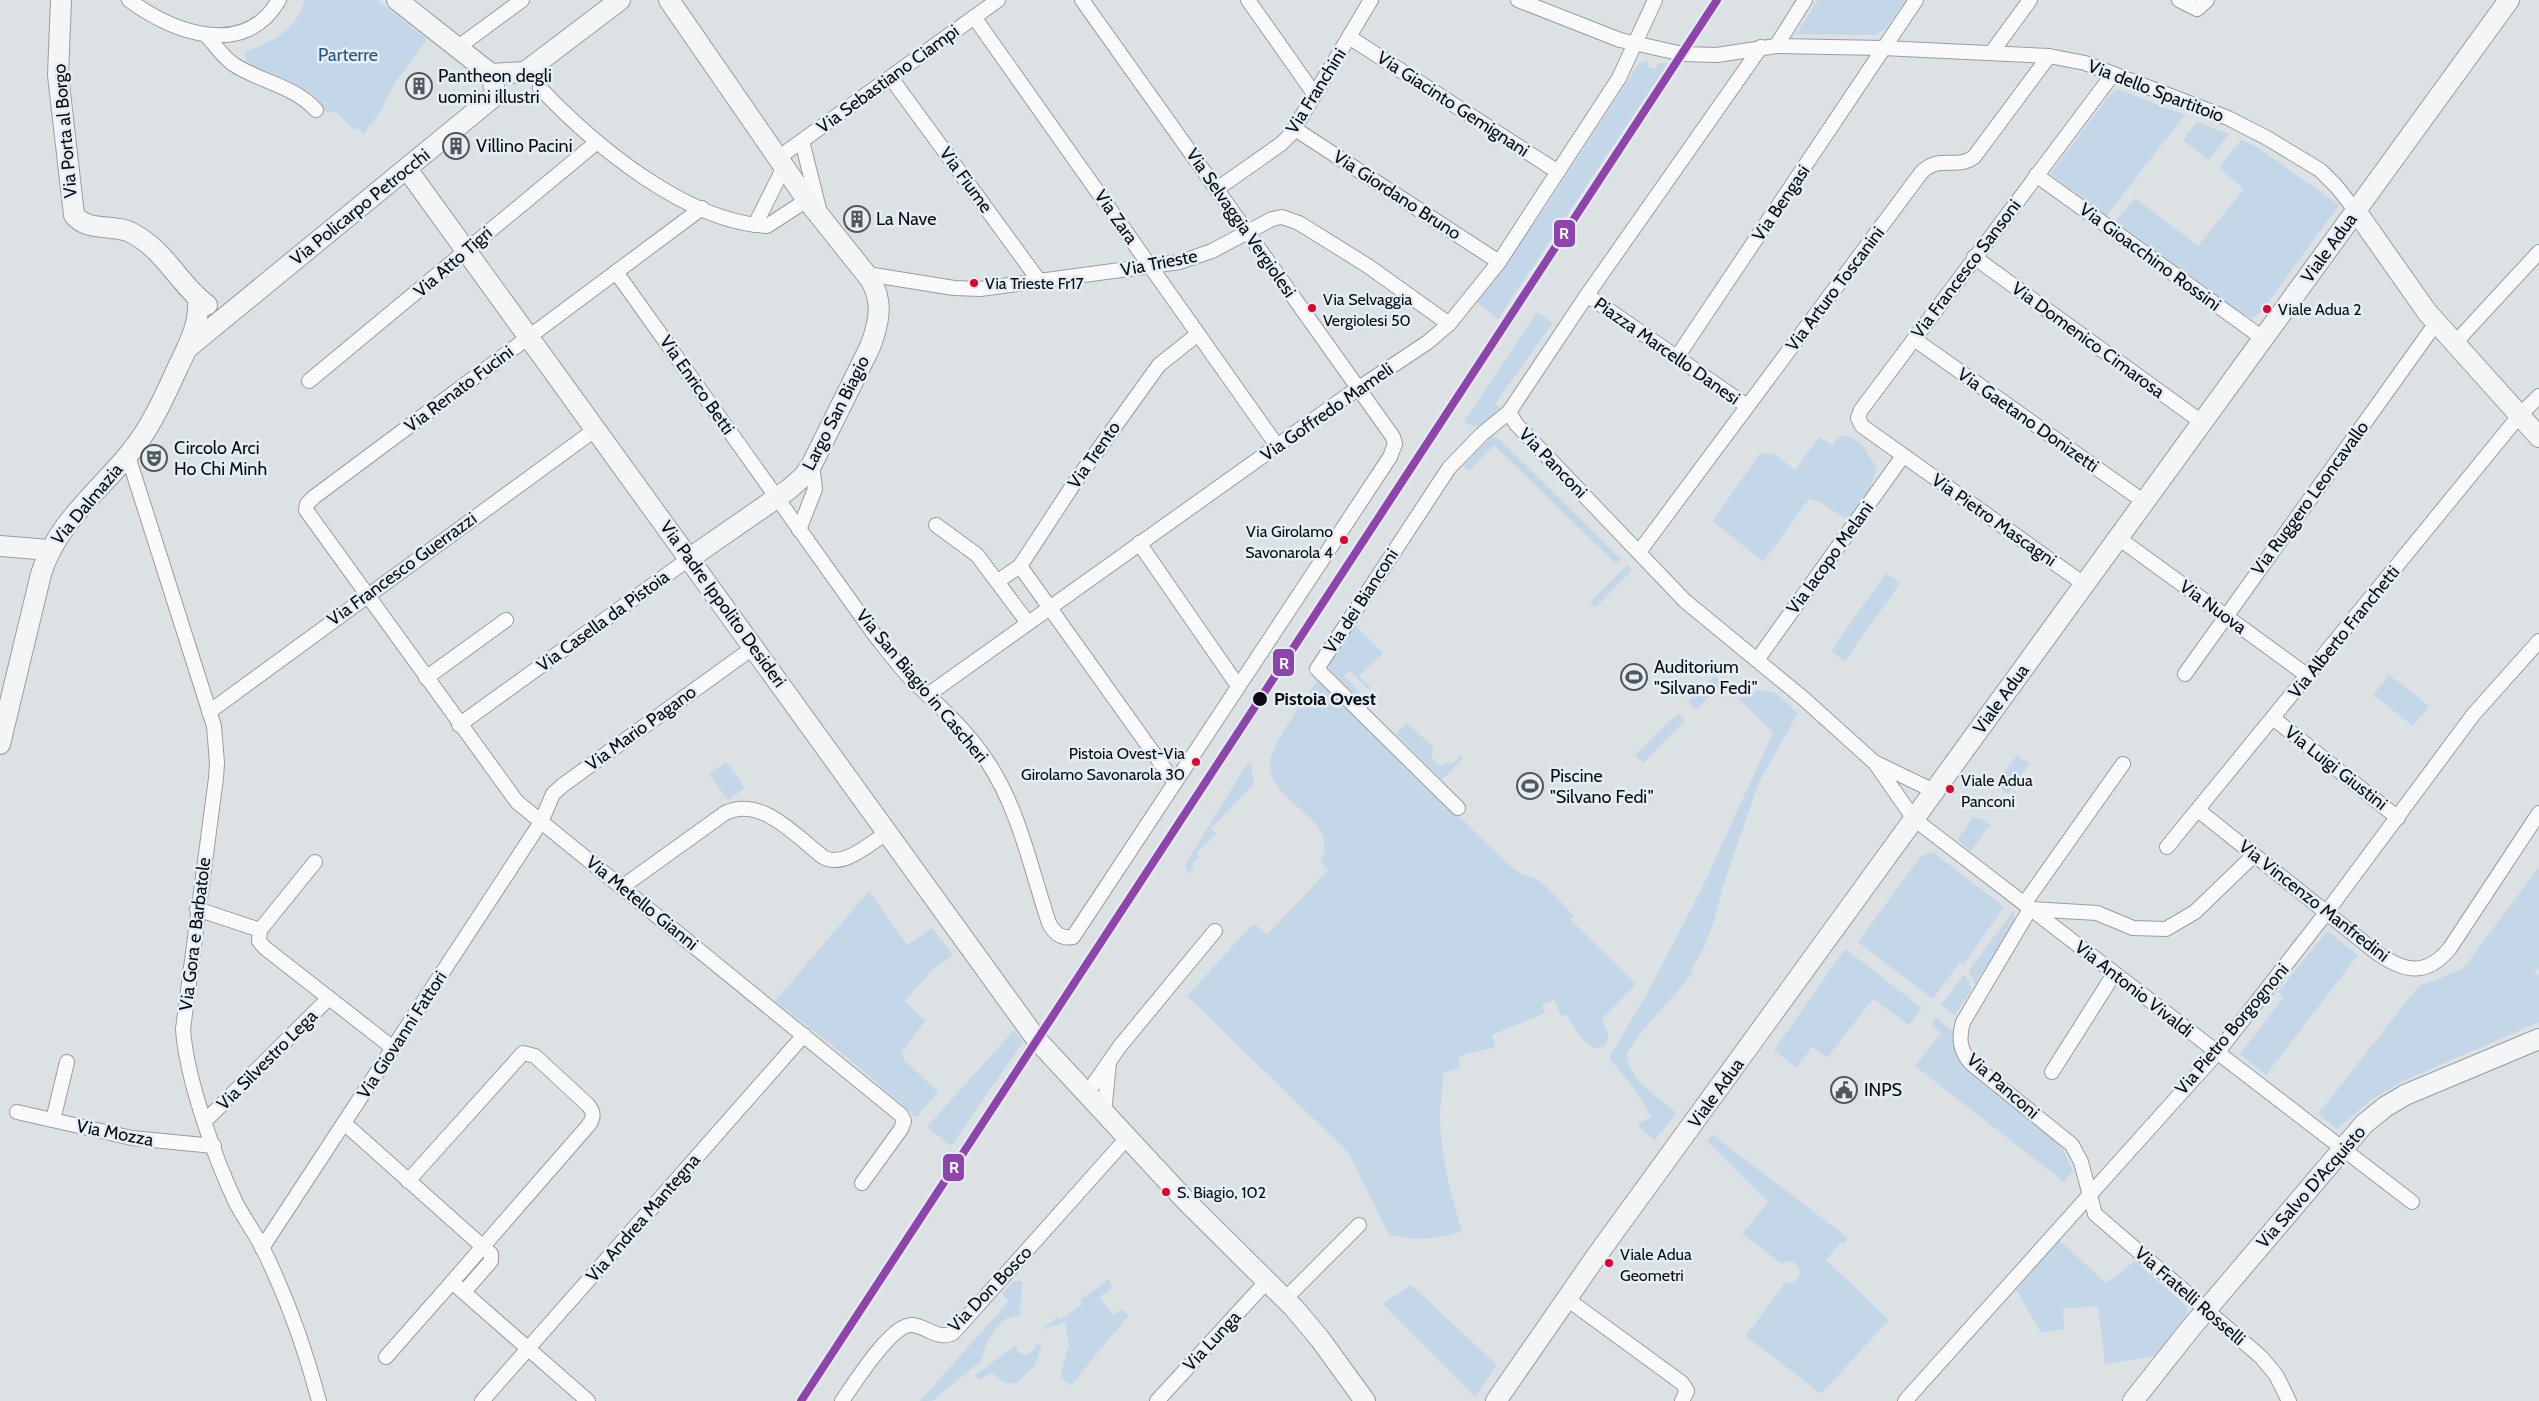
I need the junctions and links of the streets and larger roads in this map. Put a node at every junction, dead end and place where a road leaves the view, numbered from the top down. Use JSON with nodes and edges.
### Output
{"nodes":[{"id":1,"x":61,"y":0,"type":"edge"},
{"id":2,"x":129,"y":0,"type":"edge"},
{"id":3,"x":279,"y":0,"type":"edge"},
{"id":4,"x":397,"y":0,"type":"edge"},
{"id":5,"x":522,"y":0,"type":"edge"},
{"id":6,"x":620,"y":0,"type":"edge"},
{"id":7,"x":669,"y":0,"type":"edge"},
{"id":8,"x":998,"y":0,"type":"edge"},
{"id":9,"x":1082,"y":0,"type":"edge"},
{"id":10,"x":1248,"y":0,"type":"edge"},
{"id":11,"x":1371,"y":0,"type":"edge"},
{"id":12,"x":1518,"y":0,"type":"edge"},
{"id":13,"x":1655,"y":0,"type":"edge"},
{"id":14,"x":1805,"y":0,"type":"edge"},
{"id":15,"x":1916,"y":0,"type":"edge"},
{"id":16,"x":2030,"y":0,"type":"edge"},
{"id":17,"x":2179,"y":0,"type":"edge"},
{"id":18,"x":2207,"y":0,"type":"edge"},
{"id":19,"x":2509,"y":0,"type":"edge"},
{"id":20,"x":974,"y":17,"type":"junction"},
{"id":21,"x":207,"y":36,"type":"junction"},
{"id":22,"x":1349,"y":37,"type":"junction"},
{"id":23,"x":1635,"y":44,"type":"junction"},
{"id":24,"x":1776,"y":46,"type":"junction"},
{"id":25,"x":1761,"y":47,"type":"junction"},
{"id":26,"x":457,"y":48,"type":"junction"},
{"id":27,"x":1883,"y":48,"type":"junction"},
{"id":28,"x":1992,"y":52,"type":"junction"},
{"id":29,"x":1729,"y":53,"type":"junction"},
{"id":30,"x":2049,"y":56,"type":"junction"},
{"id":31,"x":491,"y":74,"type":"junction"},
{"id":32,"x":2113,"y":74,"type":"junction"},
{"id":33,"x":891,"y":78,"type":"junction"},
{"id":34,"x":1737,"y":81,"type":"junction"},
{"id":35,"x":540,"y":88,"type":"dead end"},
{"id":36,"x":1315,"y":95,"type":"junction"},
{"id":37,"x":316,"y":110,"type":"dead end"},
{"id":38,"x":1295,"y":129,"type":"junction"},
{"id":39,"x":802,"y":141,"type":"junction"},
{"id":40,"x":597,"y":142,"type":"junction"},
{"id":41,"x":781,"y":163,"type":"junction"},
{"id":42,"x":407,"y":169,"type":"junction"},
{"id":43,"x":1558,"y":172,"type":"junction"},
{"id":44,"x":2036,"y":175,"type":"junction"},
{"id":45,"x":1217,"y":189,"type":"junction"},
{"id":46,"x":807,"y":200,"type":"junction"},
{"id":47,"x":702,"y":208,"type":"junction"},
{"id":48,"x":2356,"y":211,"type":"junction"},
{"id":49,"x":823,"y":219,"type":"junction"},
{"id":50,"x":755,"y":225,"type":"junction"},
{"id":51,"x":1247,"y":232,"type":"junction"},
{"id":52,"x":468,"y":251,"type":"junction"},
{"id":53,"x":2539,"y":252,"type":"edge"},
{"id":54,"x":1974,"y":257,"type":"junction"},
{"id":55,"x":1499,"y":262,"type":"junction"},
{"id":56,"x":1151,"y":267,"type":"junction"},
{"id":57,"x":616,"y":272,"type":"junction"},
{"id":58,"x":867,"y":274,"type":"junction"},
{"id":59,"x":1040,"y":282,"type":"junction"},
{"id":60,"x":1587,"y":295,"type":"junction"},
{"id":61,"x":198,"y":298,"type":"junction"},
{"id":62,"x":228,"y":315,"type":"junction"},
{"id":63,"x":2436,"y":323,"type":"junction"},
{"id":64,"x":1449,"y":324,"type":"junction"},
{"id":65,"x":1198,"y":334,"type":"junction"},
{"id":66,"x":529,"y":336,"type":"junction"},
{"id":67,"x":1914,"y":339,"type":"junction"},
{"id":68,"x":2264,"y":339,"type":"junction"},
{"id":69,"x":2454,"y":344,"type":"junction"},
{"id":70,"x":188,"y":347,"type":"junction"},
{"id":71,"x":1677,"y":357,"type":"junction"},
{"id":72,"x":309,"y":381,"type":"dead end"},
{"id":73,"x":1358,"y":389,"type":"junction"},
{"id":74,"x":2539,"y":396,"type":"edge"},
{"id":75,"x":1747,"y":406,"type":"junction"},
{"id":76,"x":1509,"y":412,"type":"junction"},
{"id":77,"x":2519,"y":416,"type":"junction"},
{"id":78,"x":2203,"y":423,"type":"junction"},
{"id":79,"x":596,"y":429,"type":"junction"},
{"id":80,"x":2539,"y":437,"type":"edge"},
{"id":81,"x":1278,"y":447,"type":"junction"},
{"id":82,"x":128,"y":456,"type":"junction"},
{"id":83,"x":1903,"y":456,"type":"junction"},
{"id":84,"x":812,"y":464,"type":"junction"},
{"id":85,"x":777,"y":498,"type":"junction"},
{"id":86,"x":2143,"y":501,"type":"junction"},
{"id":87,"x":936,"y":525,"type":"dead end"},
{"id":88,"x":799,"y":530,"type":"junction"},
{"id":89,"x":2117,"y":537,"type":"junction"},
{"id":90,"x":1140,"y":543,"type":"junction"},
{"id":91,"x":0,"y":546,"type":"edge"},
{"id":92,"x":49,"y":550,"type":"junction"},
{"id":93,"x":1639,"y":552,"type":"junction"},
{"id":94,"x":690,"y":558,"type":"junction"},
{"id":95,"x":1020,"y":566,"type":"junction"},
{"id":96,"x":998,"y":581,"type":"junction"},
{"id":97,"x":2084,"y":584,"type":"junction"},
{"id":98,"x":366,"y":595,"type":"junction"},
{"id":99,"x":1051,"y":608,"type":"junction"},
{"id":100,"x":2226,"y":616,"type":"junction"},
{"id":101,"x":506,"y":620,"type":"dead end"},
{"id":102,"x":1028,"y":623,"type":"junction"},
{"id":103,"x":2539,"y":641,"type":"edge"},
{"id":104,"x":754,"y":646,"type":"junction"},
{"id":105,"x":1757,"y":660,"type":"junction"},
{"id":106,"x":2185,"y":674,"type":"dead end"},
{"id":107,"x":2308,"y":676,"type":"junction"},
{"id":108,"x":426,"y":678,"type":"junction"},
{"id":109,"x":1238,"y":686,"type":"junction"},
{"id":110,"x":929,"y":694,"type":"junction"},
{"id":111,"x":209,"y":712,"type":"junction"},
{"id":112,"x":2274,"y":718,"type":"junction"},
{"id":113,"x":459,"y":725,"type":"junction"},
{"id":114,"x":0,"y":744,"type":"edge"},
{"id":115,"x":1875,"y":762,"type":"junction"},
{"id":116,"x":2123,"y":764,"type":"dead end"},
{"id":117,"x":1174,"y":782,"type":"junction"},
{"id":118,"x":1934,"y":791,"type":"junction"},
{"id":119,"x":1458,"y":808,"type":"dead end"},
{"id":120,"x":2198,"y":810,"type":"junction"},
{"id":121,"x":2539,"y":813,"type":"edge"},
{"id":122,"x":2398,"y":818,"type":"junction"},
{"id":123,"x":1914,"y":819,"type":"junction"},
{"id":124,"x":541,"y":822,"type":"junction"},
{"id":125,"x":887,"y":833,"type":"junction"},
{"id":126,"x":2167,"y":847,"type":"dead end"},
{"id":127,"x":2254,"y":855,"type":"junction"},
{"id":128,"x":315,"y":862,"type":"dead end"},
{"id":129,"x":622,"y":886,"type":"junction"},
{"id":130,"x":2027,"y":907,"type":"junction"},
{"id":131,"x":198,"y":909,"type":"junction"},
{"id":132,"x":2326,"y":913,"type":"junction"},
{"id":133,"x":260,"y":930,"type":"junction"},
{"id":134,"x":1215,"y":931,"type":"dead end"},
{"id":135,"x":2114,"y":974,"type":"junction"},
{"id":136,"x":329,"y":998,"type":"junction"},
{"id":137,"x":804,"y":1035,"type":"junction"},
{"id":138,"x":2539,"y":1039,"type":"edge"},
{"id":139,"x":393,"y":1048,"type":"junction"},
{"id":140,"x":2217,"y":1053,"type":"junction"},
{"id":141,"x":1109,"y":1060,"type":"junction"},
{"id":142,"x":68,"y":1062,"type":"dead end"},
{"id":143,"x":2052,"y":1072,"type":"dead end"},
{"id":144,"x":1086,"y":1095,"type":"junction"},
{"id":145,"x":17,"y":1112,"type":"dead end"},
{"id":146,"x":1104,"y":1114,"type":"junction"},
{"id":147,"x":53,"y":1120,"type":"junction"},
{"id":148,"x":205,"y":1121,"type":"junction"},
{"id":149,"x":344,"y":1123,"type":"junction"},
{"id":150,"x":1127,"y":1138,"type":"junction"},
{"id":151,"x":214,"y":1146,"type":"junction"},
{"id":152,"x":2342,"y":1149,"type":"junction"},
{"id":153,"x":408,"y":1180,"type":"junction"},
{"id":154,"x":862,"y":1183,"type":"dead end"},
{"id":155,"x":2088,"y":1194,"type":"junction"},
{"id":156,"x":2412,"y":1202,"type":"dead end"},
{"id":157,"x":1359,"y":1225,"type":"dead end"},
{"id":158,"x":483,"y":1246,"type":"junction"},
{"id":159,"x":262,"y":1248,"type":"junction"},
{"id":160,"x":1267,"y":1281,"type":"junction"},
{"id":161,"x":452,"y":1282,"type":"junction"},
{"id":162,"x":464,"y":1292,"type":"junction"},
{"id":163,"x":1285,"y":1299,"type":"junction"},
{"id":164,"x":1567,"y":1299,"type":"junction"},
{"id":165,"x":2206,"y":1310,"type":"junction"},
{"id":166,"x":528,"y":1348,"type":"junction"},
{"id":167,"x":386,"y":1357,"type":"dead end"},
{"id":168,"x":319,"y":1401,"type":"edge"},
{"id":169,"x":482,"y":1401,"type":"edge"},
{"id":170,"x":588,"y":1401,"type":"edge"},
{"id":171,"x":842,"y":1401,"type":"edge"},
{"id":172,"x":1157,"y":1401,"type":"edge"},
{"id":173,"x":1365,"y":1401,"type":"edge"},
{"id":174,"x":1496,"y":1401,"type":"edge"},
{"id":175,"x":1682,"y":1401,"type":"edge"},
{"id":176,"x":1905,"y":1401,"type":"edge"},
{"id":177,"x":2133,"y":1401,"type":"edge"},
{"id":178,"x":2289,"y":1401,"type":"edge"}],
"edges":[{"from":1,"to":61,"type":"street","name":"Via Porta al Borgo"},
{"from":2,"to":21,"type":"street"},
{"from":3,"to":21,"type":"street"},
{"from":4,"to":26,"type":"street"},
{"from":5,"to":26,"type":"street"},
{"from":6,"to":31,"type":"street"},
{"from":7,"to":41,"type":"street"},
{"from":8,"to":20,"type":"street","name":"Via Sebastiano Ciampi"},
{"from":9,"to":45,"type":"street","name":"Via Selvaggia Vergiolesi"},
{"from":10,"to":36,"type":"street"},
{"from":11,"to":22,"type":"street","name":"Via Franchini"},
{"from":12,"to":23,"type":"street","name":"Via dello Spartitoio"},
{"from":13,"to":23,"type":"street","name":"Via Goffredo Mameli"},
{"from":14,"to":24,"type":"street"},
{"from":15,"to":27,"type":"street","name":"Via Bengasi"},
{"from":16,"to":28,"type":"street"},
{"from":17,"to":18,"type":"street"},
{"from":19,"to":48,"type":"street","name":"Viale Adua"},
{"from":20,"to":33,"type":"street","name":"Via Sebastiano Ciampi"},
{"from":20,"to":56,"type":"street","name":"Via Zara"},
{"from":21,"to":37,"type":"street"},
{"from":22,"to":36,"type":"street","name":"Via Franchini"},
{"from":22,"to":43,"type":"street","name":"Via Giacinto Gemignani"},
{"from":23,"to":29,"type":"street","name":"Via dello Spartitoio"},
{"from":23,"to":43,"type":"street","name":"Via Goffredo Mameli"},
{"from":24,"to":25,"type":"street","name":"Via dello Spartitoio"},
{"from":24,"to":27,"type":"street","name":"Via dello Spartitoio"},
{"from":25,"to":29,"type":"street","name":"Via dello Spartitoio"},
{"from":25,"to":34,"type":"street","name":"Via Panconi"},
{"from":26,"to":31,"type":"street"},
{"from":27,"to":28,"type":"street","name":"Via dello Spartitoio"},
{"from":27,"to":71,"type":"street","name":"Via Bengasi"},
{"from":28,"to":30,"type":"street","name":"Via dello Spartitoio"},
{"from":29,"to":34,"type":"street"},
{"from":30,"to":32,"type":"street","name":"Via dello Spartitoio"},
{"from":30,"to":75,"type":"street","name":"Via Arturo Toscanini"},
{"from":31,"to":42,"type":"street","name":"Via Policarpo Petrocchi"},
{"from":32,"to":44,"type":"street","name":"Via Francesco Sansoni"},
{"from":32,"to":48,"type":"street","name":"Via dello Spartitoio"},
{"from":33,"to":39,"type":"street","name":"Via Sebastiano Ciampi"},
{"from":33,"to":59,"type":"street","name":"Via Fiume"},
{"from":34,"to":60,"type":"street","name":"Via Panconi"},
{"from":35,"to":40,"type":"street"},
{"from":36,"to":38,"type":"street","name":"Via Franchini"},
{"from":38,"to":45,"type":"street","name":"Via Franchini"},
{"from":38,"to":55,"type":"street","name":"Via Giordano Bruno"},
{"from":39,"to":41,"type":"street","name":"Via Sebastiano Ciampi"},
{"from":39,"to":49,"type":"street"},
{"from":40,"to":47,"type":"street"},
{"from":40,"to":52,"type":"street","name":"Via Atto Tigri"},
{"from":41,"to":46,"type":"street"},
{"from":41,"to":50,"type":"street"},
{"from":42,"to":52,"type":"street","name":"Via Padre Ippolito Desideri"},
{"from":42,"to":62,"type":"street","name":"Via Policarpo Petrocchi"},
{"from":43,"to":55,"type":"street","name":"Via Goffredo Mameli"},
{"from":44,"to":54,"type":"street","name":"Via Francesco Sansoni"},
{"from":44,"to":68,"type":"street","name":"Via Gioacchino Rossini"},
{"from":45,"to":51,"type":"street","name":"Via Selvaggia Vergiolesi"},
{"from":46,"to":49,"type":"street"},
{"from":46,"to":50,"type":"street"},
{"from":47,"to":50,"type":"street"},
{"from":47,"to":57,"type":"street","name":"Via Renato Fucini"},
{"from":48,"to":63,"type":"street","name":"Via dello Spartitoio"},
{"from":48,"to":68,"type":"street","name":"Viale Adua"},
{"from":49,"to":58,"type":"street"},
{"from":51,"to":56,"type":"street","name":"Via Trieste"},
{"from":51,"to":64,"type":"street","name":"Via Trieste"},
{"from":51,"to":73,"type":"street","name":"Via Selvaggia Vergiolesi"},
{"from":52,"to":66,"type":"street","name":"Via Padre Ippolito Desideri"},
{"from":52,"to":72,"type":"street","name":"Via Atto Tigri"},
{"from":53,"to":69,"type":"street"},
{"from":54,"to":67,"type":"street","name":"Via Francesco Sansoni"},
{"from":54,"to":78,"type":"street","name":"Via Domenico Cimarosa"},
{"from":55,"to":64,"type":"street","name":"Via Goffredo Mameli"},
{"from":56,"to":59,"type":"street","name":"Via Trieste"},
{"from":56,"to":65,"type":"street","name":"Via Zara"},
{"from":57,"to":66,"type":"street","name":"Via Renato Fucini"},
{"from":57,"to":85,"type":"street","name":"Via Enrico Betti"},
{"from":58,"to":59,"type":"street","name":"Via Trieste"},
{"from":58,"to":84,"type":"street","name":"Largo San Biagio"},
{"from":60,"to":71,"type":"street","name":"Piazza Marcello Danesi"},
{"from":60,"to":76,"type":"street","name":"Via Panconi"},
{"from":61,"to":62,"type":"street","name":"Via Porta al Borgo"},
{"from":61,"to":70,"type":"street","name":"Via Dalmazia"},
{"from":62,"to":70,"type":"street","name":"Via Dalmazia"},
{"from":63,"to":69,"type":"street","name":"Via dello Spartitoio"},
{"from":63,"to":100,"type":"street","name":"Via Ruggero Leoncavallo"},
{"from":64,"to":73,"type":"street","name":"Via Goffredo Mameli"},
{"from":65,"to":81,"type":"street","name":"Via Zara"},
{"from":65,"to":95,"type":"street","name":"Via Trento"},
{"from":66,"to":79,"type":"street","name":"Via Padre Ippolito Desideri"},
{"from":66,"to":98,"type":"street","name":"Via Renato Fucini"},
{"from":67,"to":83,"type":"street","name":"Via Francesco Sansoni"},
{"from":67,"to":86,"type":"street","name":"Via Gaetano Donizetti"},
{"from":68,"to":78,"type":"street","name":"Viale Adua"},
{"from":69,"to":77,"type":"street","name":"Via dello Spartitoio"},
{"from":70,"to":82,"type":"street","name":"Via Dalmazia"},
{"from":71,"to":75,"type":"street","name":"Piazza Marcello Danesi"},
{"from":73,"to":81,"type":"street","name":"Via Goffredo Mameli"},
{"from":73,"to":109,"type":"street","name":"Via Selvaggia Vergiolesi"},
{"from":74,"to":77,"type":"street","name":"Via Alberto Franchetti"},
{"from":75,"to":93,"type":"street","name":"Via Arturo Toscanini"},
{"from":76,"to":93,"type":"street","name":"Via Panconi"},
{"from":76,"to":119,"type":"street","name":"Via dei Bianconi"},
{"from":77,"to":80,"type":"street","name":"Via dello Spartitoio"},
{"from":77,"to":107,"type":"street","name":"Via Alberto Franchetti"},
{"from":78,"to":86,"type":"street","name":"Viale Adua"},
{"from":79,"to":94,"type":"street","name":"Via Padre Ippolito Desideri"},
{"from":79,"to":98,"type":"street","name":"Via Francesco Guerrazzi"},
{"from":81,"to":90,"type":"street","name":"Via Goffredo Mameli"},
{"from":82,"to":92,"type":"street","name":"Via Dalmazia"},
{"from":82,"to":111,"type":"street","name":"Via Gora e Barbatole"},
{"from":83,"to":97,"type":"street","name":"Via Pietro Mascagni"},
{"from":83,"to":105,"type":"street","name":"Via Iacopo Melani"},
{"from":84,"to":85,"type":"street","name":"Largo San Biagio"},
{"from":84,"to":88,"type":"street"},
{"from":85,"to":88,"type":"street","name":"Via San Biagio in Cascheri"},
{"from":85,"to":94,"type":"street","name":"Via Casella da Pistoia"},
{"from":86,"to":89,"type":"street","name":"Viale Adua"},
{"from":87,"to":96,"type":"street"},
{"from":88,"to":110,"type":"street","name":"Via San Biagio in Cascheri"},
{"from":89,"to":97,"type":"street","name":"Viale Adua"},
{"from":89,"to":100,"type":"street","name":"Via Nuova"},
{"from":90,"to":99,"type":"street","name":"Via Goffredo Mameli"},
{"from":90,"to":109,"type":"street"},
{"from":91,"to":92,"type":"street"},
{"from":92,"to":114,"type":"street","name":"Via Dalmazia"},
{"from":93,"to":105,"type":"street","name":"Via Panconi"},
{"from":94,"to":104,"type":"street","name":"Via Padre Ippolito Desideri"},
{"from":94,"to":113,"type":"street","name":"Via Casella da Pistoia"},
{"from":95,"to":96,"type":"street","name":"Via Trento"},
{"from":95,"to":99,"type":"street"},
{"from":96,"to":102,"type":"street"},
{"from":97,"to":118,"type":"street","name":"Viale Adua"},
{"from":98,"to":108,"type":"street","name":"Via Metello Gianni"},
{"from":98,"to":111,"type":"street","name":"Via Francesco Guerrazzi"},
{"from":99,"to":102,"type":"street","name":"Via Goffredo Mameli"},
{"from":99,"to":117,"type":"street"},
{"from":100,"to":106,"type":"street","name":"Via Ruggero Leoncavallo"},
{"from":100,"to":107,"type":"street","name":"Via Nuova"},
{"from":101,"to":108,"type":"street"},
{"from":102,"to":110,"type":"street","name":"Via Goffredo Mameli"},
{"from":103,"to":122,"type":"street","name":"Via Pietro Borgognoni"},
{"from":104,"to":124,"type":"street","name":"Via Mario Pagano"},
{"from":104,"to":125,"type":"street","name":"Via Padre Ippolito Desideri"},
{"from":105,"to":115,"type":"street","name":"Via Panconi"},
{"from":107,"to":112,"type":"street","name":"Via Alberto Franchetti"},
{"from":108,"to":113,"type":"street","name":"Via Metello Gianni"},
{"from":109,"to":117,"type":"street"},
{"from":110,"to":117,"type":"street","name":"Via San Biagio in Cascheri"},
{"from":111,"to":131,"type":"street","name":"Via Gora e Barbatole"},
{"from":112,"to":120,"type":"street","name":"Via Alberto Franchetti"},
{"from":112,"to":122,"type":"street","name":"Via Luigi Giustini"},
{"from":113,"to":124,"type":"street","name":"Via Metello Gianni"},
{"from":115,"to":118,"type":"street","name":"Via Panconi"},
{"from":115,"to":123,"type":"street","name":"Via Panconi"},
{"from":116,"to":130,"type":"street"},
{"from":118,"to":123,"type":"street","name":"Viale Adua"},
{"from":120,"to":126,"type":"street","name":"Via Alberto Franchetti"},
{"from":120,"to":127,"type":"street","name":"Via Vincenzo Manfredini"},
{"from":121,"to":132,"type":"street","name":"Via Vincenzo Manfredini"},
{"from":122,"to":132,"type":"street","name":"Via Pietro Borgognoni"},
{"from":123,"to":130,"type":"street","name":"Via Antonio Vivaldi"},
{"from":123,"to":164,"type":"street","name":"Viale Adua"},
{"from":124,"to":129,"type":"street","name":"Via Metello Gianni"},
{"from":124,"to":139,"type":"street","name":"Via Giovanni Fattori"},
{"from":125,"to":129,"type":"street"},
{"from":125,"to":144,"type":"street","name":"Via Padre Ippolito Desideri"},
{"from":127,"to":130,"type":"street"},
{"from":127,"to":132,"type":"street","name":"Via Vincenzo Manfredini"},
{"from":128,"to":133,"type":"street"},
{"from":129,"to":137,"type":"street","name":"Via Metello Gianni"},
{"from":130,"to":135,"type":"street","name":"Via Antonio Vivaldi"},
{"from":130,"to":155,"type":"street","name":"Via Panconi"},
{"from":131,"to":133,"type":"street"},
{"from":131,"to":148,"type":"street","name":"Via Gora e Barbatole"},
{"from":132,"to":140,"type":"street","name":"Via Pietro Borgognoni"},
{"from":133,"to":136,"type":"street","name":"Via Silvestro Lega"},
{"from":134,"to":141,"type":"street"},
{"from":135,"to":140,"type":"street","name":"Via Antonio Vivaldi"},
{"from":135,"to":143,"type":"street"},
{"from":136,"to":139,"type":"street","name":"Via Silvestro Lega"},
{"from":136,"to":148,"type":"street","name":"Via Silvestro Lega"},
{"from":137,"to":154,"type":"street","name":"Via Metello Gianni"},
{"from":137,"to":166,"type":"street","name":"Via Andrea Mantegna"},
{"from":138,"to":152,"type":"street","name":"Via Salvo D'Acquisto"},
{"from":139,"to":149,"type":"street","name":"Via Giovanni Fattori"},
{"from":140,"to":152,"type":"street","name":"Via Antonio Vivaldi"},
{"from":140,"to":155,"type":"street","name":"Via Pietro Borgognoni"},
{"from":141,"to":144,"type":"street"},
{"from":141,"to":146,"type":"street"},
{"from":142,"to":147,"type":"street"},
{"from":144,"to":146,"type":"street","name":"Via Padre Ippolito Desideri"},
{"from":145,"to":147,"type":"street","name":"Via Mozza"},
{"from":146,"to":150,"type":"street","name":"Via Padre Ippolito Desideri"},
{"from":147,"to":151,"type":"street","name":"Via Mozza"},
{"from":148,"to":151,"type":"street","name":"Via Gora e Barbatole"},
{"from":149,"to":153,"type":"street"},
{"from":149,"to":159,"type":"street","name":"Via Giovanni Fattori"},
{"from":150,"to":160,"type":"street","name":"Via Padre Ippolito Desideri"},
{"from":150,"to":171,"type":"street","name":"Via Don Bosco"},
{"from":151,"to":159,"type":"street","name":"Via Gora e Barbatole"},
{"from":152,"to":156,"type":"street","name":"Via Antonio Vivaldi"},
{"from":152,"to":165,"type":"street","name":"Via Salvo D'Acquisto"},
{"from":153,"to":158,"type":"street"},
{"from":153,"to":158,"type":"street"},
{"from":155,"to":165,"type":"street","name":"Via Fratelli Rosselli"},
{"from":155,"to":176,"type":"street","name":"Via Pietro Borgognoni"},
{"from":157,"to":163,"type":"street"},
{"from":158,"to":161,"type":"street"},
{"from":158,"to":162,"type":"street"},
{"from":159,"to":168,"type":"street","name":"Via Gora e Barbatole"},
{"from":160,"to":163,"type":"street","name":"Via Padre Ippolito Desideri"},
{"from":160,"to":172,"type":"street","name":"Via Lunga"},
{"from":161,"to":162,"type":"street"},
{"from":161,"to":167,"type":"street"},
{"from":162,"to":166,"type":"street"},
{"from":163,"to":173,"type":"street","name":"Via Padre Ippolito Desideri"},
{"from":164,"to":174,"type":"street","name":"Viale Adua"},
{"from":164,"to":175,"type":"street"},
{"from":165,"to":177,"type":"street","name":"Via Salvo D'Acquisto"},
{"from":165,"to":178,"type":"street","name":"Via Fratelli Rosselli"},
{"from":166,"to":169,"type":"street","name":"Via Andrea Mantegna"},
{"from":166,"to":170,"type":"street"}]}
